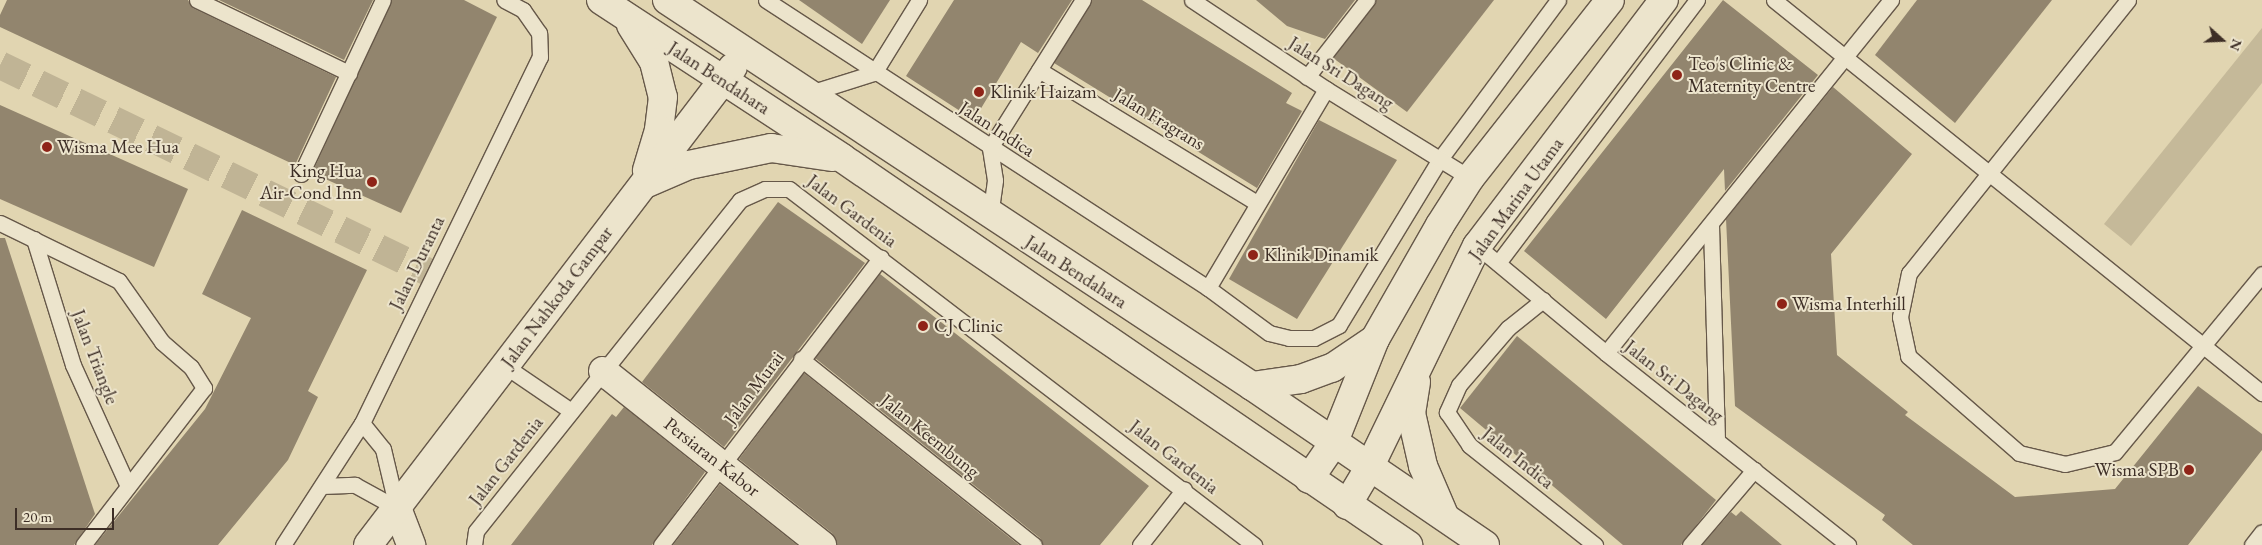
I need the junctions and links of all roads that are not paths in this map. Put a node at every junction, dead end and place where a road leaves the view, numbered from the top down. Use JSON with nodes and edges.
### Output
{"nodes":[{"id":1,"x":197,"y":0,"type":"edge"},
{"id":2,"x":383,"y":0,"type":"edge"},
{"id":3,"x":504,"y":0,"type":"edge"},
{"id":4,"x":601,"y":0,"type":"edge"},
{"id":5,"x":666,"y":0,"type":"edge"},
{"id":6,"x":766,"y":0,"type":"edge"},
{"id":7,"x":919,"y":0,"type":"edge"},
{"id":8,"x":1083,"y":0,"type":"edge"},
{"id":9,"x":1192,"y":0,"type":"edge"},
{"id":10,"x":1367,"y":0,"type":"edge"},
{"id":11,"x":1558,"y":0,"type":"edge"},
{"id":12,"x":1610,"y":0,"type":"edge"},
{"id":13,"x":1664,"y":0,"type":"edge"},
{"id":14,"x":1697,"y":0,"type":"edge"},
{"id":15,"x":1774,"y":0,"type":"edge"},
{"id":16,"x":1891,"y":0,"type":"edge"},
{"id":17,"x":2128,"y":0,"type":"edge"},
{"id":18,"x":626,"y":16,"type":"junction"},
{"id":19,"x":745,"y":50,"type":"junction"},
{"id":20,"x":1846,"y":57,"type":"junction"},
{"id":21,"x":1039,"y":70,"type":"junction"},
{"id":22,"x":874,"y":73,"type":"junction"},
{"id":23,"x":349,"y":74,"type":"junction"},
{"id":24,"x":1307,"y":77,"type":"junction"},
{"id":25,"x":722,"y":81,"type":"junction"},
{"id":26,"x":1326,"y":88,"type":"junction"},
{"id":27,"x":810,"y":94,"type":"junction"},
{"id":28,"x":990,"y":148,"type":"junction"},
{"id":29,"x":842,"y":158,"type":"junction"},
{"id":30,"x":1440,"y":158,"type":"junction"},
{"id":31,"x":1991,"y":172,"type":"junction"},
{"id":32,"x":301,"y":174,"type":"dead end"},
{"id":33,"x":1470,"y":178,"type":"junction"},
{"id":34,"x":642,"y":185,"type":"junction"},
{"id":35,"x":1257,"y":203,"type":"junction"},
{"id":36,"x":990,"y":216,"type":"junction"},
{"id":37,"x":0,"y":223,"type":"edge"},
{"id":38,"x":1711,"y":225,"type":"junction"},
{"id":39,"x":34,"y":239,"type":"junction"},
{"id":40,"x":1487,"y":254,"type":"junction"},
{"id":41,"x":881,"y":257,"type":"junction"},
{"id":42,"x":2262,"y":274,"type":"edge"},
{"id":43,"x":1208,"y":288,"type":"junction"},
{"id":44,"x":1543,"y":300,"type":"junction"},
{"id":45,"x":1375,"y":338,"type":"junction"},
{"id":46,"x":2203,"y":346,"type":"junction"},
{"id":47,"x":1606,"y":353,"type":"junction"},
{"id":48,"x":801,"y":359,"type":"junction"},
{"id":49,"x":1418,"y":364,"type":"junction"},
{"id":50,"x":504,"y":366,"type":"junction"},
{"id":51,"x":603,"y":371,"type":"junction"},
{"id":52,"x":1252,"y":386,"type":"junction"},
{"id":53,"x":2262,"y":393,"type":"edge"},
{"id":54,"x":571,"y":411,"type":"junction"},
{"id":55,"x":362,"y":423,"type":"junction"},
{"id":56,"x":1717,"y":441,"type":"junction"},
{"id":57,"x":1333,"y":444,"type":"junction"},
{"id":58,"x":722,"y":464,"type":"junction"},
{"id":59,"x":1369,"y":468,"type":"junction"},
{"id":60,"x":1754,"y":470,"type":"junction"},
{"id":61,"x":1309,"y":479,"type":"junction"},
{"id":62,"x":128,"y":486,"type":"junction"},
{"id":63,"x":322,"y":486,"type":"junction"},
{"id":64,"x":1184,"y":489,"type":"junction"},
{"id":65,"x":1347,"y":505,"type":"junction"},
{"id":66,"x":397,"y":508,"type":"junction"},
{"id":67,"x":1444,"y":515,"type":"junction"},
{"id":68,"x":2262,"y":532,"type":"edge"},
{"id":69,"x":83,"y":545,"type":"edge"},
{"id":70,"x":283,"y":545,"type":"edge"},
{"id":71,"x":368,"y":545,"type":"edge"},
{"id":72,"x":411,"y":545,"type":"edge"},
{"id":73,"x":474,"y":545,"type":"edge"},
{"id":74,"x":661,"y":545,"type":"edge"},
{"id":75,"x":822,"y":545,"type":"edge"},
{"id":76,"x":1034,"y":545,"type":"edge"},
{"id":77,"x":1140,"y":545,"type":"edge"},
{"id":78,"x":1254,"y":545,"type":"edge"},
{"id":79,"x":1408,"y":545,"type":"edge"},
{"id":80,"x":1484,"y":545,"type":"edge"},
{"id":81,"x":1595,"y":545,"type":"edge"},
{"id":82,"x":1690,"y":545,"type":"edge"},
{"id":83,"x":1848,"y":545,"type":"edge"},
{"id":84,"x":2252,"y":545,"type":"edge"}],
"edges":[{"from":1,"to":23,"type":"lane"},
{"from":2,"to":23,"type":"lane"},
{"from":3,"to":55,"type":"lane","name":"Jalan Duranta"},
{"from":4,"to":18,"type":"street","name":"Jalan Bendahara"},
{"from":5,"to":19,"type":"street","name":"Jalan Bendahara"},
{"from":6,"to":22,"type":"lane","name":"Jalan Indica"},
{"from":7,"to":22,"type":"lane"},
{"from":8,"to":21,"type":"lane"},
{"from":9,"to":24,"type":"lane","name":"Jalan Sri Dagang"},
{"from":10,"to":24,"type":"lane"},
{"from":11,"to":30,"type":"lane"},
{"from":12,"to":33,"type":"street"},
{"from":13,"to":40,"type":"street","name":"Jalan Marina Utama"},
{"from":14,"to":40,"type":"lane"},
{"from":15,"to":20,"type":"lane"},
{"from":16,"to":20,"type":"lane"},
{"from":17,"to":31,"type":"lane"},
{"from":18,"to":25,"type":"street","name":"Jalan Bendahara"},
{"from":18,"to":34,"type":"street"},
{"from":19,"to":25,"type":"street","name":"Jalan Nahkoda Gampar"},
{"from":19,"to":27,"type":"street","name":"Jalan Bendahara"},
{"from":20,"to":31,"type":"lane"},
{"from":20,"to":38,"type":"lane"},
{"from":21,"to":28,"type":"lane"},
{"from":21,"to":35,"type":"lane","name":"Jalan Fragrans"},
{"from":22,"to":27,"type":"lane"},
{"from":22,"to":28,"type":"lane","name":"Jalan Indica"},
{"from":23,"to":32,"type":"lane"},
{"from":24,"to":26,"type":"lane","name":"Jalan Sri Dagang"},
{"from":25,"to":29,"type":"street","name":"Jalan Bendahara"},
{"from":25,"to":34,"type":"street","name":"Jalan Nahkoda Gampar"},
{"from":26,"to":30,"type":"lane","name":"Jalan Sri Dagang"},
{"from":26,"to":35,"type":"lane"},
{"from":27,"to":36,"type":"street","name":"Jalan Bendahara"},
{"from":28,"to":36,"type":"lane"},
{"from":28,"to":43,"type":"lane","name":"Jalan Indica"},
{"from":29,"to":34,"type":"street"},
{"from":29,"to":61,"type":"street","name":"Jalan Bendahara"},
{"from":30,"to":33,"type":"lane","name":"Jalan Sri Dagang"},
{"from":30,"to":43,"type":"lane"},
{"from":31,"to":46,"type":"lane"},
{"from":31,"to":46,"type":"lane"},
{"from":33,"to":45,"type":"street"},
{"from":34,"to":50,"type":"street","name":"Jalan Nahkoda Gampar"},
{"from":35,"to":43,"type":"lane"},
{"from":36,"to":52,"type":"street","name":"Jalan Bendahara"},
{"from":37,"to":39,"type":"lane"},
{"from":38,"to":47,"type":"lane"},
{"from":38,"to":56,"type":"lane"},
{"from":39,"to":62,"type":"lane","name":"Jalan Triangle"},
{"from":39,"to":62,"type":"lane"},
{"from":40,"to":44,"type":"lane","name":"Jalan Sri Dagang"},
{"from":40,"to":49,"type":"street","name":"Jalan Marina Utama"},
{"from":41,"to":48,"type":"lane","name":"Jalan Murai"},
{"from":41,"to":51,"type":"lane","name":"Jalan Gardenia"},
{"from":41,"to":64,"type":"lane","name":"Jalan Gardenia"},
{"from":42,"to":46,"type":"lane"},
{"from":44,"to":47,"type":"lane","name":"Jalan Sri Dagang"},
{"from":44,"to":81,"type":"lane","name":"Jalan Indica"},
{"from":45,"to":52,"type":"street"},
{"from":45,"to":57,"type":"street"},
{"from":46,"to":53,"type":"lane"},
{"from":47,"to":56,"type":"lane","name":"Jalan Sri Dagang"},
{"from":48,"to":58,"type":"lane","name":"Jalan Murai"},
{"from":48,"to":76,"type":"lane","name":"Jalan Keembung"},
{"from":49,"to":59,"type":"street","name":"Jalan Marina Utama"},
{"from":49,"to":67,"type":"street"},
{"from":50,"to":54,"type":"lane"},
{"from":50,"to":66,"type":"street","name":"Jalan Nahkoda Gampar"},
{"from":51,"to":54,"type":"lane","name":"Jalan Gardenia"},
{"from":51,"to":58,"type":"street","name":"Persiaran Kabor"},
{"from":52,"to":57,"type":"street","name":"Jalan Bendahara"},
{"from":54,"to":73,"type":"lane","name":"Jalan Gardenia"},
{"from":55,"to":63,"type":"lane","name":"Jalan Duranta"},
{"from":55,"to":66,"type":"lane"},
{"from":56,"to":60,"type":"lane","name":"Jalan Sri Dagang"},
{"from":57,"to":59,"type":"street","name":"Jalan Bendahara"},
{"from":57,"to":61,"type":"street"},
{"from":58,"to":74,"type":"lane","name":"Jalan Murai"},
{"from":58,"to":75,"type":"street","name":"Persiaran Kabor"},
{"from":59,"to":65,"type":"street","name":"Jalan Marina Utama"},
{"from":59,"to":67,"type":"street","name":"Jalan Bendahara"},
{"from":60,"to":82,"type":"lane"},
{"from":60,"to":83,"type":"lane","name":"Jalan Sri Dagang"},
{"from":61,"to":65,"type":"street","name":"Jalan Bendahara"},
{"from":62,"to":69,"type":"lane"},
{"from":63,"to":66,"type":"lane"},
{"from":63,"to":70,"type":"lane","name":"Jalan Duranta"},
{"from":64,"to":77,"type":"lane"},
{"from":64,"to":78,"type":"lane","name":"Jalan Gardenia"},
{"from":65,"to":79,"type":"street","name":"Jalan Bendahara"},
{"from":66,"to":71,"type":"street","name":"Jalan Nahkoda Gampar"},
{"from":66,"to":72,"type":"street"},
{"from":67,"to":80,"type":"street","name":"Jalan Bendahara"},
{"from":68,"to":84,"type":"lane"}]}
